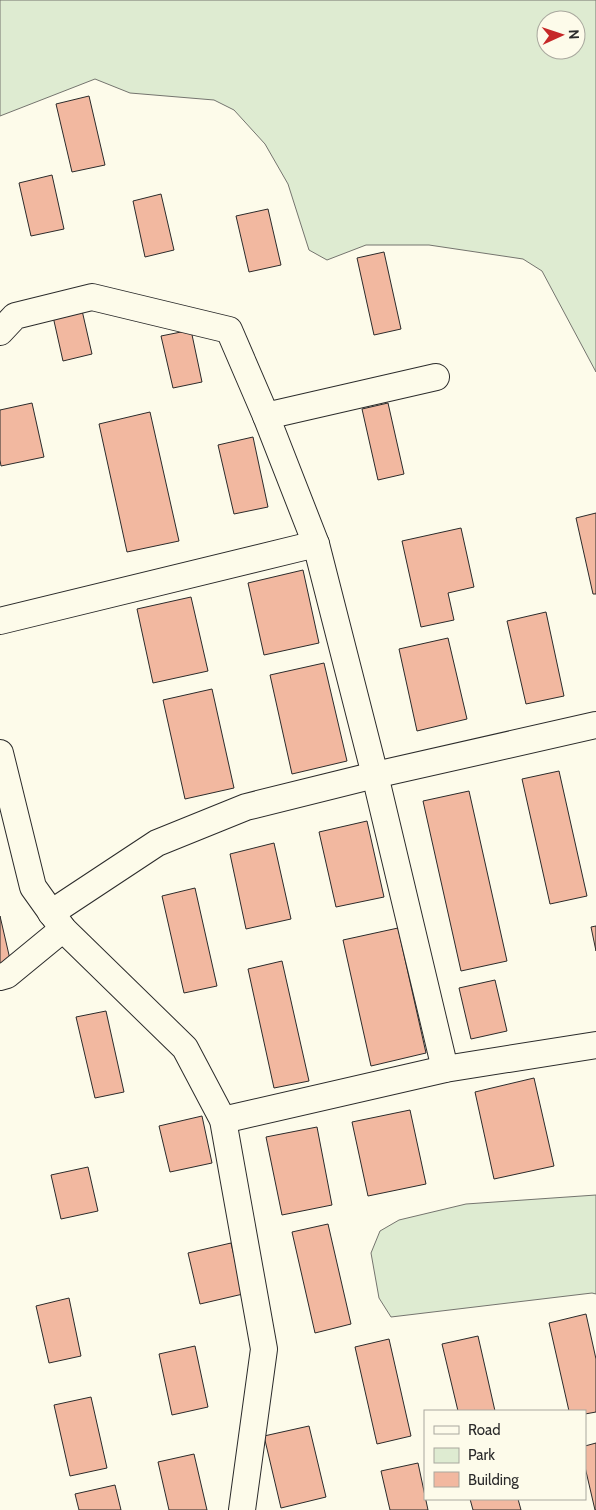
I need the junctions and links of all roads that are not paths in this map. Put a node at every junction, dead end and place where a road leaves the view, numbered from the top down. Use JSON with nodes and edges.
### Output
{"nodes":[{"id":1,"x":0,"y":332,"type":"edge"},
{"id":2,"x":436,"y":377,"type":"dead end"},
{"id":3,"x":266,"y":416,"type":"junction"},
{"id":4,"x":316,"y":544,"type":"junction"},
{"id":5,"x":0,"y":621,"type":"edge"},
{"id":6,"x":596,"y":725,"type":"edge"},
{"id":7,"x":0,"y":753,"type":"edge"},
{"id":8,"x":375,"y":775,"type":"junction"},
{"id":9,"x":57,"y":921,"type":"junction"},
{"id":10,"x":0,"y":977,"type":"edge"},
{"id":11,"x":596,"y":1045,"type":"edge"},
{"id":12,"x":445,"y":1069,"type":"junction"},
{"id":13,"x":223,"y":1120,"type":"junction"},
{"id":14,"x":242,"y":1510,"type":"edge"}],
"edges":[{"from":1,"to":3,"type":"lane"},
{"from":2,"to":3,"type":"lane"},
{"from":3,"to":4,"type":"lane"},
{"from":4,"to":5,"type":"lane"},
{"from":4,"to":8,"type":"lane"},
{"from":6,"to":8,"type":"lane"},
{"from":7,"to":9,"type":"lane"},
{"from":8,"to":9,"type":"lane"},
{"from":8,"to":12,"type":"lane"},
{"from":9,"to":10,"type":"lane"},
{"from":9,"to":13,"type":"lane"},
{"from":11,"to":12,"type":"lane"},
{"from":12,"to":13,"type":"lane"},
{"from":13,"to":14,"type":"lane"}]}
